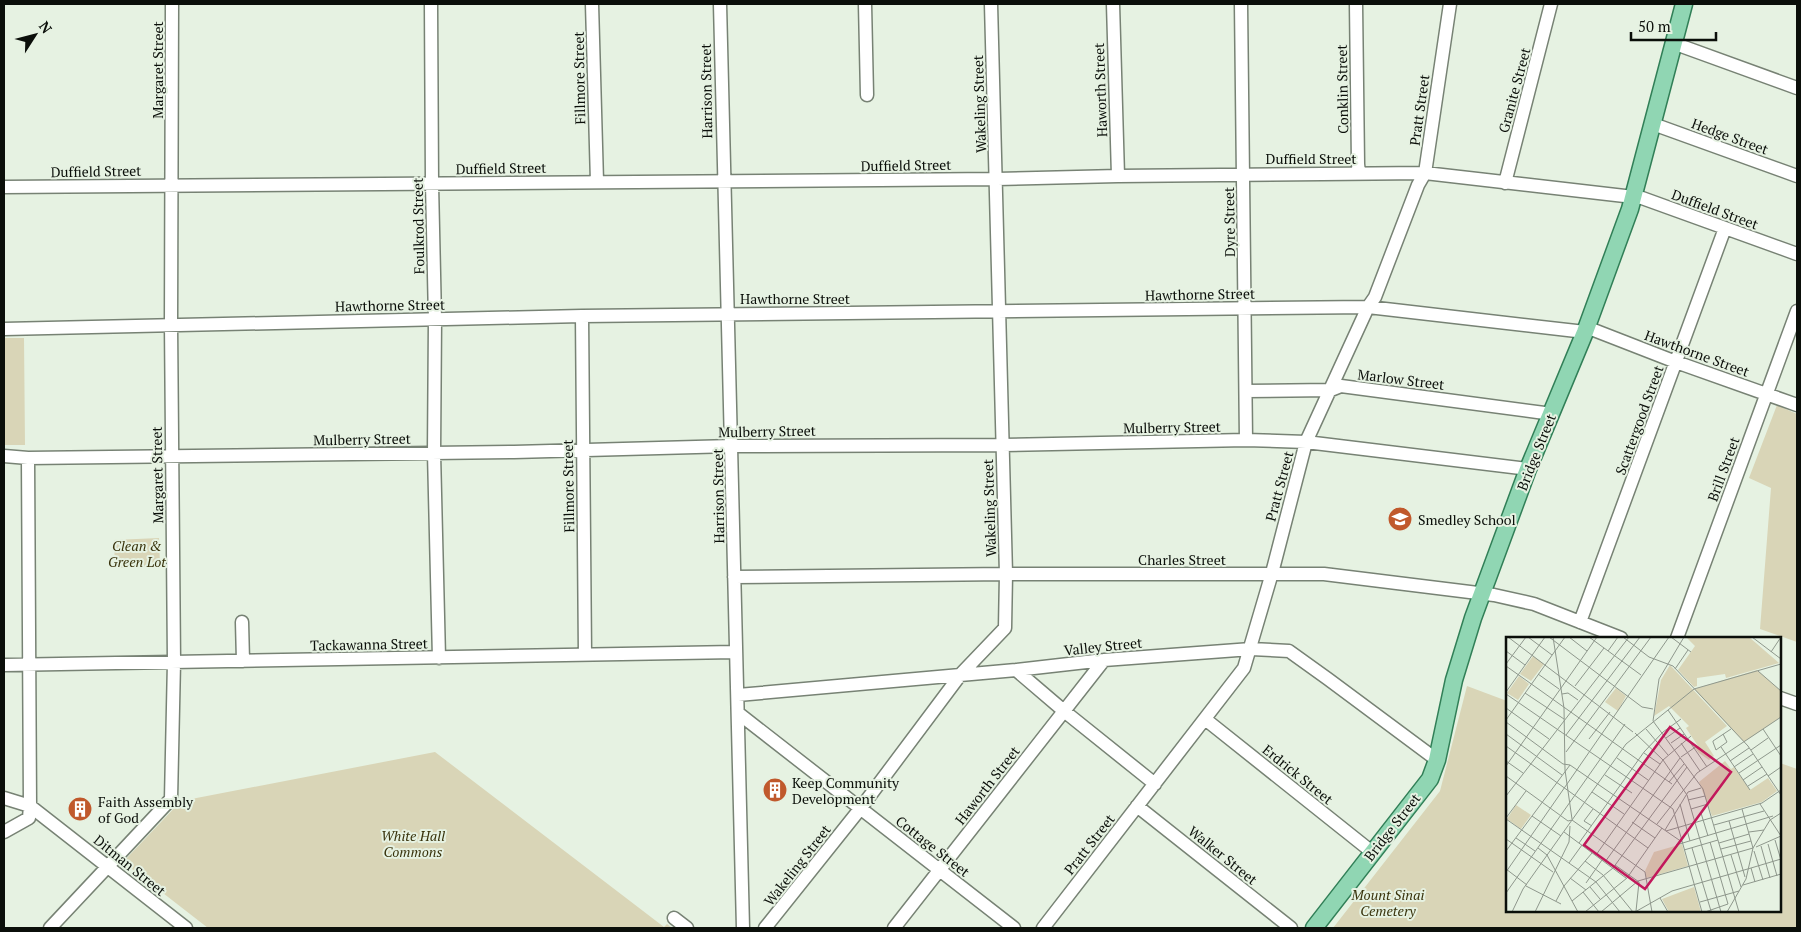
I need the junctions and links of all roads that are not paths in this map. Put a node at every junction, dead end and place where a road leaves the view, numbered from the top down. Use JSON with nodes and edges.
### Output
{"nodes":[{"id":1,"x":172,"y":4,"type":"edge"},
{"id":2,"x":431,"y":4,"type":"edge"},
{"id":3,"x":592,"y":4,"type":"edge"},
{"id":4,"x":720,"y":4,"type":"edge"},
{"id":5,"x":865,"y":4,"type":"edge"},
{"id":6,"x":991,"y":4,"type":"edge"},
{"id":7,"x":1113,"y":4,"type":"edge"},
{"id":8,"x":1241,"y":4,"type":"edge"},
{"id":9,"x":1356,"y":4,"type":"edge"},
{"id":10,"x":1450,"y":4,"type":"edge"},
{"id":11,"x":1551,"y":4,"type":"edge"},
{"id":12,"x":1684,"y":4,"type":"edge"},
{"id":13,"x":1673,"y":43,"type":"junction"},
{"id":14,"x":1797,"y":88,"type":"edge"},
{"id":15,"x":867,"y":95,"type":"dead end"},
{"id":16,"x":1652,"y":124,"type":"junction"},
{"id":17,"x":1359,"y":173,"type":"junction"},
{"id":18,"x":1425,"y":173,"type":"junction"},
{"id":19,"x":1243,"y":174,"type":"junction"},
{"id":20,"x":1118,"y":176,"type":"junction"},
{"id":21,"x":1797,"y":176,"type":"edge"},
{"id":22,"x":997,"y":179,"type":"junction"},
{"id":23,"x":597,"y":182,"type":"junction"},
{"id":24,"x":723,"y":182,"type":"junction"},
{"id":25,"x":1505,"y":183,"type":"junction"},
{"id":26,"x":432,"y":184,"type":"junction"},
{"id":27,"x":172,"y":185,"type":"junction"},
{"id":28,"x":4,"y":188,"type":"edge"},
{"id":29,"x":1634,"y":196,"type":"junction"},
{"id":30,"x":1725,"y":228,"type":"junction"},
{"id":31,"x":1797,"y":254,"type":"edge"},
{"id":32,"x":1368,"y":307,"type":"junction"},
{"id":33,"x":1245,"y":309,"type":"junction"},
{"id":34,"x":999,"y":311,"type":"junction"},
{"id":35,"x":1797,"y":311,"type":"edge"},
{"id":36,"x":728,"y":314,"type":"junction"},
{"id":37,"x":582,"y":316,"type":"junction"},
{"id":38,"x":435,"y":319,"type":"junction"},
{"id":39,"x":171,"y":324,"type":"junction"},
{"id":40,"x":4,"y":329,"type":"edge"},
{"id":41,"x":1585,"y":329,"type":"junction"},
{"id":42,"x":1676,"y":362,"type":"junction"},
{"id":43,"x":1331,"y":390,"type":"junction"},
{"id":44,"x":1246,"y":391,"type":"junction"},
{"id":45,"x":1766,"y":394,"type":"junction"},
{"id":46,"x":1797,"y":405,"type":"edge"},
{"id":47,"x":1552,"y":414,"type":"junction"},
{"id":48,"x":1246,"y":440,"type":"junction"},
{"id":49,"x":1306,"y":442,"type":"junction"},
{"id":50,"x":1002,"y":445,"type":"junction"},
{"id":51,"x":732,"y":446,"type":"junction"},
{"id":52,"x":583,"y":451,"type":"junction"},
{"id":53,"x":434,"y":453,"type":"junction"},
{"id":54,"x":171,"y":455,"type":"junction"},
{"id":55,"x":4,"y":456,"type":"edge"},
{"id":56,"x":28,"y":458,"type":"junction"},
{"id":57,"x":1528,"y":469,"type":"junction"},
{"id":58,"x":1006,"y":574,"type":"junction"},
{"id":59,"x":1272,"y":574,"type":"junction"},
{"id":60,"x":734,"y":577,"type":"junction"},
{"id":61,"x":1482,"y":593,"type":"junction"},
{"id":62,"x":242,"y":622,"type":"dead end"},
{"id":63,"x":1580,"y":622,"type":"junction"},
{"id":64,"x":1618,"y":637,"type":"edge"},
{"id":65,"x":1677,"y":637,"type":"edge"},
{"id":66,"x":1250,"y":649,"type":"junction"},
{"id":67,"x":734,"y":652,"type":"junction"},
{"id":68,"x":585,"y":655,"type":"junction"},
{"id":69,"x":439,"y":658,"type":"junction"},
{"id":70,"x":1104,"y":660,"type":"junction"},
{"id":71,"x":174,"y":662,"type":"junction"},
{"id":72,"x":243,"y":662,"type":"junction"},
{"id":73,"x":28,"y":664,"type":"junction"},
{"id":74,"x":4,"y":665,"type":"edge"},
{"id":75,"x":1016,"y":670,"type":"junction"},
{"id":76,"x":961,"y":674,"type":"junction"},
{"id":77,"x":738,"y":695,"type":"junction"},
{"id":78,"x":1781,"y":698,"type":"edge"},
{"id":79,"x":1797,"y":704,"type":"edge"},
{"id":80,"x":1064,"y":711,"type":"junction"},
{"id":81,"x":738,"y":714,"type":"junction"},
{"id":82,"x":1205,"y":719,"type":"junction"},
{"id":83,"x":1436,"y":760,"type":"junction"},
{"id":84,"x":1155,"y":784,"type":"junction"},
{"id":85,"x":4,"y":798,"type":"edge"},
{"id":86,"x":30,"y":806,"type":"junction"},
{"id":87,"x":1137,"y":806,"type":"junction"},
{"id":88,"x":860,"y":809,"type":"junction"},
{"id":89,"x":4,"y":832,"type":"edge"},
{"id":90,"x":1372,"y":852,"type":"junction"},
{"id":91,"x":109,"y":867,"type":"junction"},
{"id":92,"x":938,"y":870,"type":"junction"},
{"id":93,"x":674,"y":918,"type":"dead end"},
{"id":94,"x":50,"y":928,"type":"edge"},
{"id":95,"x":186,"y":928,"type":"edge"},
{"id":96,"x":687,"y":928,"type":"edge"},
{"id":97,"x":742,"y":928,"type":"edge"},
{"id":98,"x":766,"y":928,"type":"edge"},
{"id":99,"x":894,"y":928,"type":"edge"},
{"id":100,"x":1014,"y":928,"type":"edge"},
{"id":101,"x":1043,"y":928,"type":"edge"},
{"id":102,"x":1291,"y":928,"type":"edge"},
{"id":103,"x":1314,"y":928,"type":"edge"}],
"edges":[{"from":1,"to":27,"type":"street","name":"Margaret Street"},
{"from":2,"to":26,"type":"street","name":"Foulkrod Street"},
{"from":3,"to":23,"type":"street","name":"Fillmore Street"},
{"from":4,"to":24,"type":"street","name":"Harrison Street"},
{"from":5,"to":15,"type":"street"},
{"from":6,"to":22,"type":"street","name":"Wakeling Street"},
{"from":7,"to":20,"type":"street","name":"Haworth Street"},
{"from":8,"to":19,"type":"street","name":"Dyre Street"},
{"from":9,"to":17,"type":"street","name":"Conklin Street"},
{"from":10,"to":18,"type":"street","name":"Pratt Street"},
{"from":11,"to":25,"type":"street","name":"Granite Street"},
{"from":12,"to":13,"type":"main road","name":"Bridge Street"},
{"from":13,"to":14,"type":"street"},
{"from":13,"to":16,"type":"main road","name":"Bridge Street"},
{"from":16,"to":21,"type":"street","name":"Hedge Street"},
{"from":16,"to":29,"type":"main road","name":"Bridge Street"},
{"from":17,"to":18,"type":"street","name":"Duffield Street"},
{"from":17,"to":19,"type":"street","name":"Duffield Street"},
{"from":18,"to":25,"type":"street","name":"Duffield Street"},
{"from":18,"to":32,"type":"street","name":"Pratt Street"},
{"from":19,"to":20,"type":"street","name":"Duffield Street"},
{"from":19,"to":33,"type":"street","name":"Dyre Street"},
{"from":20,"to":22,"type":"street","name":"Duffield Street"},
{"from":22,"to":24,"type":"street","name":"Duffield Street"},
{"from":22,"to":34,"type":"street","name":"Wakeling Street"},
{"from":23,"to":24,"type":"street","name":"Duffield Street"},
{"from":23,"to":26,"type":"street","name":"Duffield Street"},
{"from":24,"to":36,"type":"street","name":"Harrison Street"},
{"from":25,"to":29,"type":"street","name":"Duffield Street"},
{"from":26,"to":27,"type":"street","name":"Duffield Street"},
{"from":26,"to":38,"type":"street","name":"Foulkrod Street"},
{"from":27,"to":28,"type":"street","name":"Duffield Street"},
{"from":27,"to":39,"type":"street","name":"Margaret Street"},
{"from":29,"to":30,"type":"street","name":"Duffield Street"},
{"from":29,"to":41,"type":"main road","name":"Bridge Street"},
{"from":30,"to":31,"type":"street","name":"Duffield Street"},
{"from":30,"to":42,"type":"street","name":"Scattergood Street"},
{"from":32,"to":33,"type":"street","name":"Hawthorne Street"},
{"from":32,"to":41,"type":"street","name":"Hawthorne Street"},
{"from":32,"to":43,"type":"street","name":"Pratt Street"},
{"from":33,"to":34,"type":"street","name":"Hawthorne Street"},
{"from":33,"to":44,"type":"street","name":"Dyre Street"},
{"from":34,"to":36,"type":"street","name":"Hawthorne Street"},
{"from":34,"to":50,"type":"street","name":"Wakeling Street"},
{"from":35,"to":45,"type":"street","name":"Brill Street"},
{"from":36,"to":37,"type":"street","name":"Hawthorne Street"},
{"from":36,"to":51,"type":"street","name":"Harrison Street"},
{"from":37,"to":38,"type":"street","name":"Hawthorne Street"},
{"from":37,"to":52,"type":"street","name":"Fillmore Street"},
{"from":38,"to":39,"type":"street","name":"Hawthorne Street"},
{"from":38,"to":53,"type":"street","name":"Foulkrod Street"},
{"from":39,"to":40,"type":"street","name":"Hawthorne Street"},
{"from":39,"to":54,"type":"street","name":"Margaret Street"},
{"from":41,"to":42,"type":"street","name":"Hawthorne Street"},
{"from":41,"to":47,"type":"main road","name":"Bridge Street"},
{"from":42,"to":45,"type":"street","name":"Hawthorne Street"},
{"from":42,"to":63,"type":"street","name":"Scattergood Street"},
{"from":43,"to":44,"type":"street","name":"Marlow Street"},
{"from":43,"to":47,"type":"street","name":"Marlow Street"},
{"from":43,"to":49,"type":"street","name":"Pratt Street"},
{"from":44,"to":48,"type":"street","name":"Dyre Street"},
{"from":45,"to":46,"type":"street","name":"Hawthorne Street"},
{"from":45,"to":65,"type":"street","name":"Brill Street"},
{"from":47,"to":57,"type":"main road","name":"Bridge Street"},
{"from":48,"to":49,"type":"street","name":"Mulberry Street"},
{"from":48,"to":50,"type":"street","name":"Mulberry Street"},
{"from":49,"to":57,"type":"street","name":"Mulberry Street"},
{"from":49,"to":59,"type":"street","name":"Pratt Street"},
{"from":50,"to":51,"type":"street","name":"Mulberry Street"},
{"from":50,"to":58,"type":"street","name":"Wakeling Street"},
{"from":51,"to":52,"type":"street","name":"Mulberry Street"},
{"from":51,"to":60,"type":"street","name":"Harrison Street"},
{"from":52,"to":53,"type":"street","name":"Mulberry Street"},
{"from":52,"to":68,"type":"street","name":"Fillmore Street"},
{"from":53,"to":54,"type":"street","name":"Mulberry Street"},
{"from":53,"to":69,"type":"street","name":"Foulkrod Street"},
{"from":54,"to":56,"type":"street","name":"Mulberry Street"},
{"from":54,"to":71,"type":"street","name":"Margaret Street"},
{"from":55,"to":56,"type":"street","name":"Mulberry Street"},
{"from":56,"to":73,"type":"street"},
{"from":57,"to":61,"type":"main road","name":"Bridge Street"},
{"from":58,"to":59,"type":"street","name":"Charles Street"},
{"from":58,"to":60,"type":"street","name":"Charles Street"},
{"from":58,"to":76,"type":"street","name":"Wakeling Street"},
{"from":59,"to":61,"type":"street","name":"Charles Street"},
{"from":59,"to":66,"type":"street","name":"Pratt Street"},
{"from":60,"to":67,"type":"street","name":"Harrison Street"},
{"from":61,"to":63,"type":"street","name":"Charles Street"},
{"from":61,"to":83,"type":"main road","name":"Bridge Street"},
{"from":62,"to":72,"type":"street"},
{"from":63,"to":64,"type":"street","name":"Charles Street"},
{"from":66,"to":70,"type":"street","name":"Valley Street"},
{"from":66,"to":82,"type":"street","name":"Pratt Street"},
{"from":66,"to":83,"type":"street","name":"Valley Street"},
{"from":67,"to":68,"type":"street","name":"Tackawanna Street"},
{"from":67,"to":77,"type":"street","name":"Harrison Street"},
{"from":68,"to":69,"type":"street","name":"Tackawanna Street"},
{"from":69,"to":72,"type":"street","name":"Tackawanna Street"},
{"from":70,"to":75,"type":"street","name":"Valley Street"},
{"from":70,"to":80,"type":"street","name":"Haworth Street"},
{"from":71,"to":72,"type":"street","name":"Tackawanna Street"},
{"from":71,"to":73,"type":"street","name":"Tackawanna Street"},
{"from":71,"to":91,"type":"street","name":"Margaret Street"},
{"from":73,"to":74,"type":"street","name":"Tackawanna Street"},
{"from":73,"to":86,"type":"street"},
{"from":75,"to":76,"type":"street","name":"Valley Street"},
{"from":75,"to":80,"type":"street"},
{"from":76,"to":77,"type":"street","name":"Valley Street"},
{"from":76,"to":88,"type":"street","name":"Wakeling Street"},
{"from":77,"to":81,"type":"street","name":"Harrison Street"},
{"from":78,"to":79,"type":"street"},
{"from":80,"to":84,"type":"street"},
{"from":80,"to":92,"type":"street","name":"Haworth Street"},
{"from":81,"to":88,"type":"street","name":"Cottage Street"},
{"from":81,"to":97,"type":"street","name":"Harrison Street"},
{"from":82,"to":84,"type":"street","name":"Pratt Street"},
{"from":82,"to":90,"type":"street","name":"Erdrick Street"},
{"from":83,"to":90,"type":"main road","name":"Bridge Street"},
{"from":84,"to":87,"type":"street","name":"Pratt Street"},
{"from":85,"to":86,"type":"street","name":"Ditman Street"},
{"from":86,"to":89,"type":"street"},
{"from":86,"to":91,"type":"street","name":"Ditman Street"},
{"from":87,"to":101,"type":"street","name":"Pratt Street"},
{"from":87,"to":102,"type":"street","name":"Walker Street"},
{"from":88,"to":92,"type":"street","name":"Cottage Street"},
{"from":88,"to":98,"type":"street","name":"Wakeling Street"},
{"from":90,"to":103,"type":"main road","name":"Bridge Street"},
{"from":91,"to":94,"type":"street","name":"Margaret Street"},
{"from":91,"to":95,"type":"street","name":"Ditman Street"},
{"from":92,"to":99,"type":"street","name":"Haworth Street"},
{"from":92,"to":100,"type":"street","name":"Cottage Street"},
{"from":93,"to":96,"type":"street"}]}
